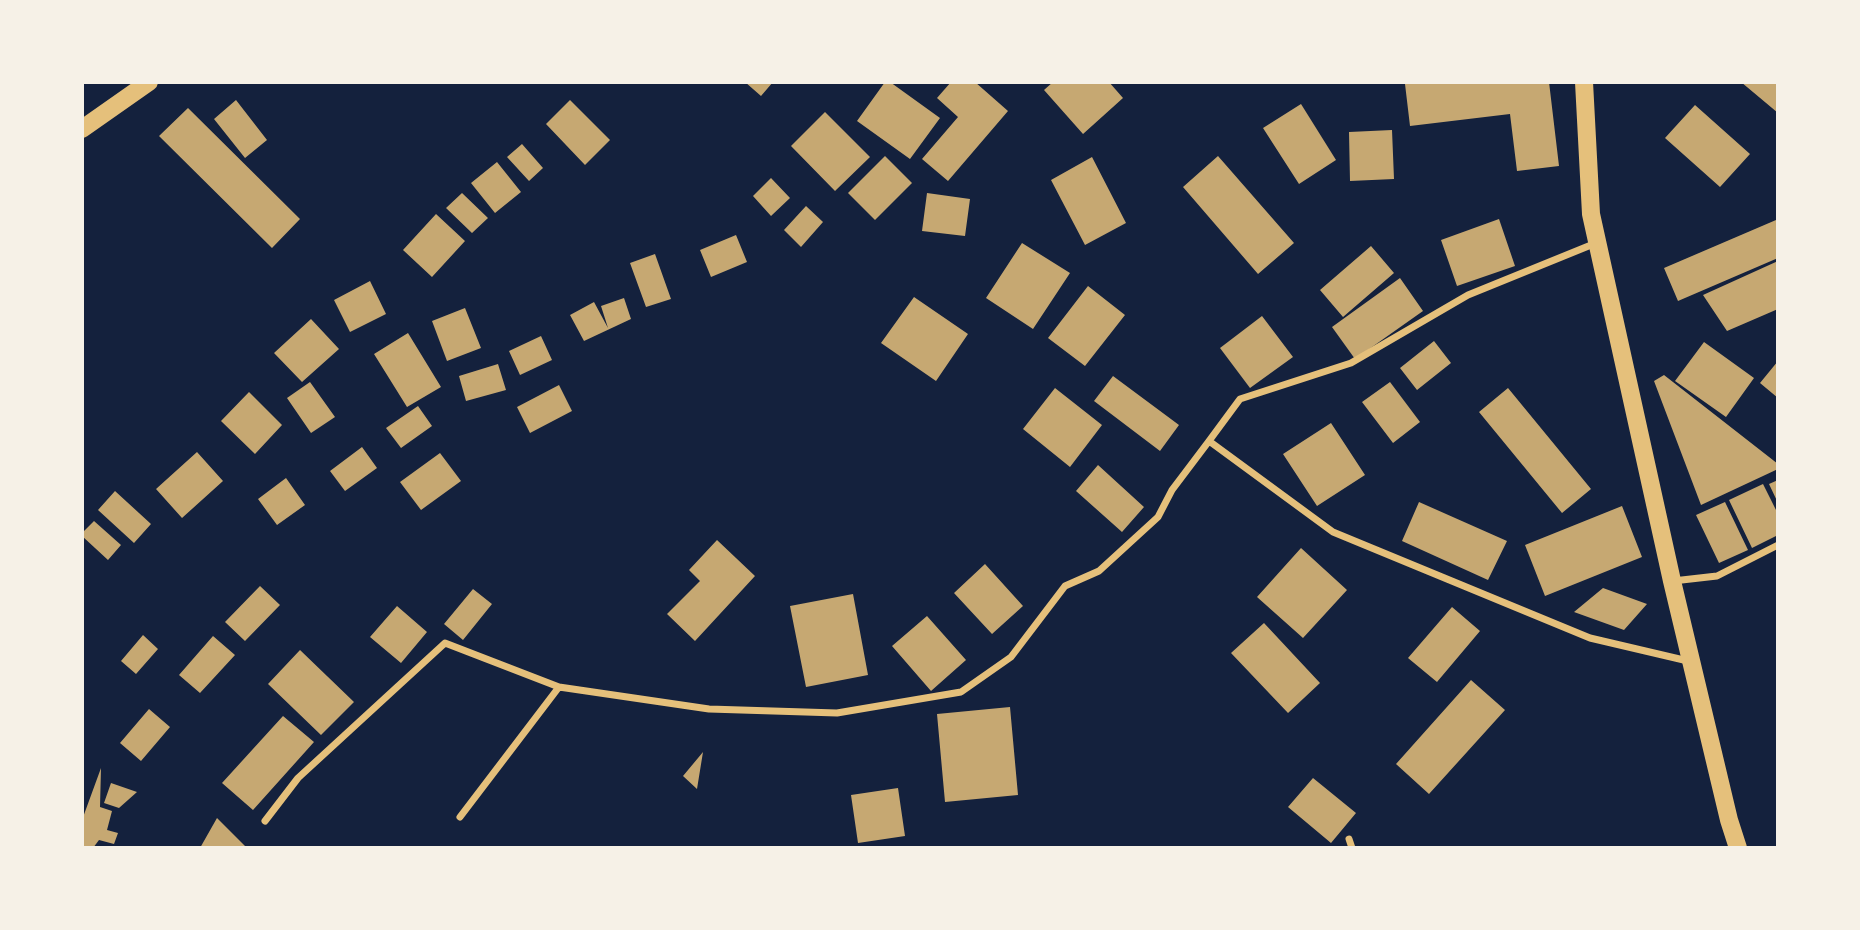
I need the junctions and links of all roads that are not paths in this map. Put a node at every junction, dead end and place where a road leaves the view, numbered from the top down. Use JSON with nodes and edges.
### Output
{"nodes":[{"id":1,"x":149,"y":82,"type":"edge"},
{"id":2,"x":1584,"y":82,"type":"edge"},
{"id":3,"x":82,"y":129,"type":"edge"},
{"id":4,"x":1598,"y":242,"type":"junction"},
{"id":5,"x":1209,"y":441,"type":"junction"},
{"id":6,"x":1778,"y":545,"type":"edge"},
{"id":7,"x":1672,"y":581,"type":"junction"},
{"id":8,"x":1692,"y":662,"type":"junction"},
{"id":9,"x":559,"y":687,"type":"junction"},
{"id":10,"x":460,"y":817,"type":"dead end"},
{"id":11,"x":265,"y":821,"type":"dead end"},
{"id":12,"x":1349,"y":839,"type":"dead end"},
{"id":13,"x":1352,"y":848,"type":"edge"},
{"id":14,"x":1738,"y":848,"type":"edge"}],
"edges":[{"from":1,"to":3,"type":"main road"},
{"from":2,"to":4,"type":"main road"},
{"from":4,"to":5,"type":"street"},
{"from":4,"to":7,"type":"main road"},
{"from":5,"to":8,"type":"street"},
{"from":5,"to":9,"type":"street"},
{"from":6,"to":7,"type":"street"},
{"from":7,"to":8,"type":"main road"},
{"from":8,"to":14,"type":"main road"},
{"from":9,"to":10,"type":"street"},
{"from":9,"to":11,"type":"street"},
{"from":12,"to":13,"type":"street"}]}
